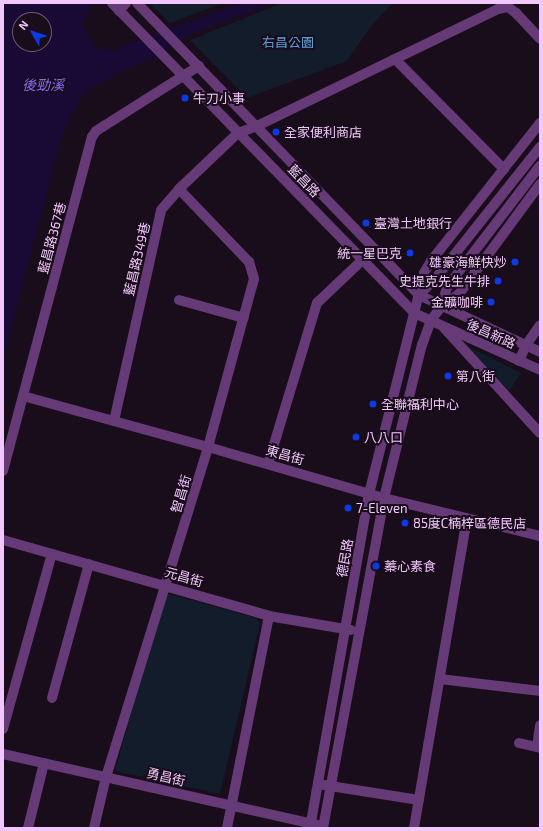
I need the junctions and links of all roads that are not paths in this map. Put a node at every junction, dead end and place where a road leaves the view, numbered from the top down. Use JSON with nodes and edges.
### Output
{"nodes":[{"id":1,"x":112,"y":3,"type":"edge"},
{"id":2,"x":137,"y":3,"type":"edge"},
{"id":3,"x":123,"y":7,"type":"edge"},
{"id":4,"x":540,"y":39,"type":"edge"},
{"id":5,"x":395,"y":58,"type":"junction"},
{"id":6,"x":199,"y":66,"type":"junction"},
{"id":7,"x":184,"y":76,"type":"junction"},
{"id":8,"x":540,"y":123,"type":"edge"},
{"id":9,"x":257,"y":126,"type":"junction"},
{"id":10,"x":238,"y":132,"type":"junction"},
{"id":11,"x":540,"y":147,"type":"edge"},
{"id":12,"x":540,"y":166,"type":"edge"},
{"id":13,"x":504,"y":169,"type":"junction"},
{"id":14,"x":540,"y":184,"type":"edge"},
{"id":15,"x":179,"y":189,"type":"junction"},
{"id":16,"x":374,"y":249,"type":"junction"},
{"id":17,"x":362,"y":259,"type":"junction"},
{"id":18,"x":419,"y":295,"type":"junction"},
{"id":19,"x":179,"y":300,"type":"dead end"},
{"id":20,"x":441,"y":307,"type":"junction"},
{"id":21,"x":414,"y":312,"type":"junction"},
{"id":22,"x":244,"y":318,"type":"junction"},
{"id":23,"x":431,"y":320,"type":"junction"},
{"id":24,"x":441,"y":325,"type":"junction"},
{"id":25,"x":540,"y":325,"type":"edge"},
{"id":26,"x":526,"y":345,"type":"junction"},
{"id":27,"x":540,"y":352,"type":"edge"},
{"id":28,"x":519,"y":361,"type":"junction"},
{"id":29,"x":540,"y":370,"type":"edge"},
{"id":30,"x":24,"y":396,"type":"junction"},
{"id":31,"x":114,"y":420,"type":"junction"},
{"id":32,"x":540,"y":433,"type":"edge"},
{"id":33,"x":208,"y":447,"type":"junction"},
{"id":34,"x":268,"y":464,"type":"junction"},
{"id":35,"x":3,"y":471,"type":"edge"},
{"id":36,"x":370,"y":494,"type":"junction"},
{"id":37,"x":384,"y":498,"type":"junction"},
{"id":38,"x":467,"y":518,"type":"junction"},
{"id":39,"x":540,"y":536,"type":"edge"},
{"id":40,"x":3,"y":540,"type":"edge"},
{"id":41,"x":52,"y":554,"type":"junction"},
{"id":42,"x":89,"y":564,"type":"junction"},
{"id":43,"x":166,"y":586,"type":"junction"},
{"id":44,"x":269,"y":616,"type":"junction"},
{"id":45,"x":345,"y":629,"type":"junction"},
{"id":46,"x":359,"y":632,"type":"junction"},
{"id":47,"x":440,"y":679,"type":"junction"},
{"id":48,"x":540,"y":691,"type":"edge"},
{"id":49,"x":52,"y":698,"type":"dead end"},
{"id":50,"x":540,"y":725,"type":"edge"},
{"id":51,"x":3,"y":729,"type":"edge"},
{"id":52,"x":519,"y":743,"type":"dead end"},
{"id":53,"x":539,"y":747,"type":"edge"},
{"id":54,"x":3,"y":754,"type":"edge"},
{"id":55,"x":44,"y":763,"type":"junction"},
{"id":56,"x":106,"y":777,"type":"junction"},
{"id":57,"x":318,"y":785,"type":"junction"},
{"id":58,"x":330,"y":786,"type":"junction"},
{"id":59,"x":419,"y":800,"type":"junction"},
{"id":60,"x":232,"y":806,"type":"junction"},
{"id":61,"x":310,"y":826,"type":"edge"},
{"id":62,"x":323,"y":827,"type":"edge"},
{"id":63,"x":28,"y":828,"type":"edge"},
{"id":64,"x":94,"y":828,"type":"edge"},
{"id":65,"x":227,"y":828,"type":"edge"},
{"id":66,"x":414,"y":828,"type":"edge"}],
"edges":[{"from":1,"to":3,"type":"street"},
{"from":2,"to":6,"type":"street","name":"藍昌路"},
{"from":3,"to":7,"type":"street","name":"藍昌路"},
{"from":4,"to":5,"type":"street"},
{"from":5,"to":9,"type":"street"},
{"from":5,"to":13,"type":"street"},
{"from":6,"to":7,"type":"street","name":"藍昌路367巷"},
{"from":6,"to":9,"type":"street","name":"藍昌路"},
{"from":7,"to":10,"type":"street","name":"藍昌路"},
{"from":7,"to":30,"type":"street","name":"藍昌路367巷"},
{"from":8,"to":13,"type":"street","name":"德民路"},
{"from":9,"to":10,"type":"street"},
{"from":9,"to":16,"type":"street","name":"藍昌路"},
{"from":10,"to":15,"type":"street","name":"藍昌路349巷"},
{"from":10,"to":17,"type":"street","name":"藍昌路"},
{"from":11,"to":18,"type":"street","name":"德民路"},
{"from":12,"to":20,"type":"street","name":"德民路"},
{"from":13,"to":18,"type":"street","name":"德民路"},
{"from":14,"to":20,"type":"street","name":"德民路"},
{"from":15,"to":22,"type":"street","name":"智昌街"},
{"from":15,"to":31,"type":"street","name":"藍昌路349巷"},
{"from":16,"to":17,"type":"street"},
{"from":16,"to":18,"type":"street","name":"藍昌路"},
{"from":17,"to":21,"type":"street","name":"藍昌路"},
{"from":17,"to":34,"type":"street"},
{"from":18,"to":20,"type":"street","name":"藍昌路"},
{"from":18,"to":21,"type":"street","name":"德民路"},
{"from":19,"to":22,"type":"street"},
{"from":20,"to":23,"type":"street","name":"德民路"},
{"from":20,"to":26,"type":"street","name":"後昌新路"},
{"from":21,"to":23,"type":"street","name":"藍昌路"},
{"from":21,"to":36,"type":"street","name":"德民路"},
{"from":22,"to":33,"type":"street","name":"智昌街"},
{"from":23,"to":24,"type":"street","name":"後昌新路"},
{"from":23,"to":37,"type":"street","name":"德民路"},
{"from":24,"to":28,"type":"street","name":"後昌新路"},
{"from":24,"to":32,"type":"street"},
{"from":25,"to":26,"type":"street"},
{"from":26,"to":27,"type":"street","name":"後昌新路"},
{"from":26,"to":28,"type":"street"},
{"from":28,"to":29,"type":"street","name":"後昌新路"},
{"from":30,"to":31,"type":"street","name":"東昌街"},
{"from":30,"to":35,"type":"street","name":"藍昌路367巷"},
{"from":31,"to":33,"type":"street","name":"東昌街"},
{"from":33,"to":34,"type":"street","name":"東昌街"},
{"from":33,"to":43,"type":"street","name":"智昌街"},
{"from":34,"to":36,"type":"street","name":"東昌街"},
{"from":36,"to":37,"type":"street","name":"東昌街"},
{"from":36,"to":45,"type":"street","name":"德民路"},
{"from":37,"to":38,"type":"street","name":"東昌街"},
{"from":37,"to":46,"type":"street","name":"德民路"},
{"from":38,"to":39,"type":"street","name":"東昌街"},
{"from":38,"to":47,"type":"street"},
{"from":40,"to":41,"type":"street","name":"元昌街"},
{"from":41,"to":42,"type":"street","name":"元昌街"},
{"from":41,"to":51,"type":"street"},
{"from":42,"to":43,"type":"street","name":"元昌街"},
{"from":42,"to":49,"type":"street"},
{"from":43,"to":44,"type":"street","name":"元昌街"},
{"from":43,"to":56,"type":"street","name":"智昌街"},
{"from":44,"to":45,"type":"street","name":"元昌街"},
{"from":44,"to":60,"type":"street"},
{"from":45,"to":46,"type":"street","name":"元昌街"},
{"from":45,"to":57,"type":"street","name":"德民路"},
{"from":46,"to":58,"type":"street","name":"德民路"},
{"from":47,"to":48,"type":"street"},
{"from":47,"to":59,"type":"street"},
{"from":50,"to":53,"type":"street"},
{"from":52,"to":53,"type":"street"},
{"from":54,"to":55,"type":"street","name":"勇昌街"},
{"from":55,"to":56,"type":"street","name":"勇昌街"},
{"from":55,"to":63,"type":"street"},
{"from":56,"to":60,"type":"street","name":"勇昌街"},
{"from":56,"to":64,"type":"street","name":"智昌街"},
{"from":57,"to":58,"type":"street"},
{"from":57,"to":61,"type":"street","name":"德民路"},
{"from":58,"to":59,"type":"street"},
{"from":58,"to":62,"type":"street","name":"德民路"},
{"from":59,"to":66,"type":"street"},
{"from":60,"to":61,"type":"street","name":"勇昌街"},
{"from":60,"to":65,"type":"street"},
{"from":61,"to":62,"type":"street","name":"勇昌街"}]}
